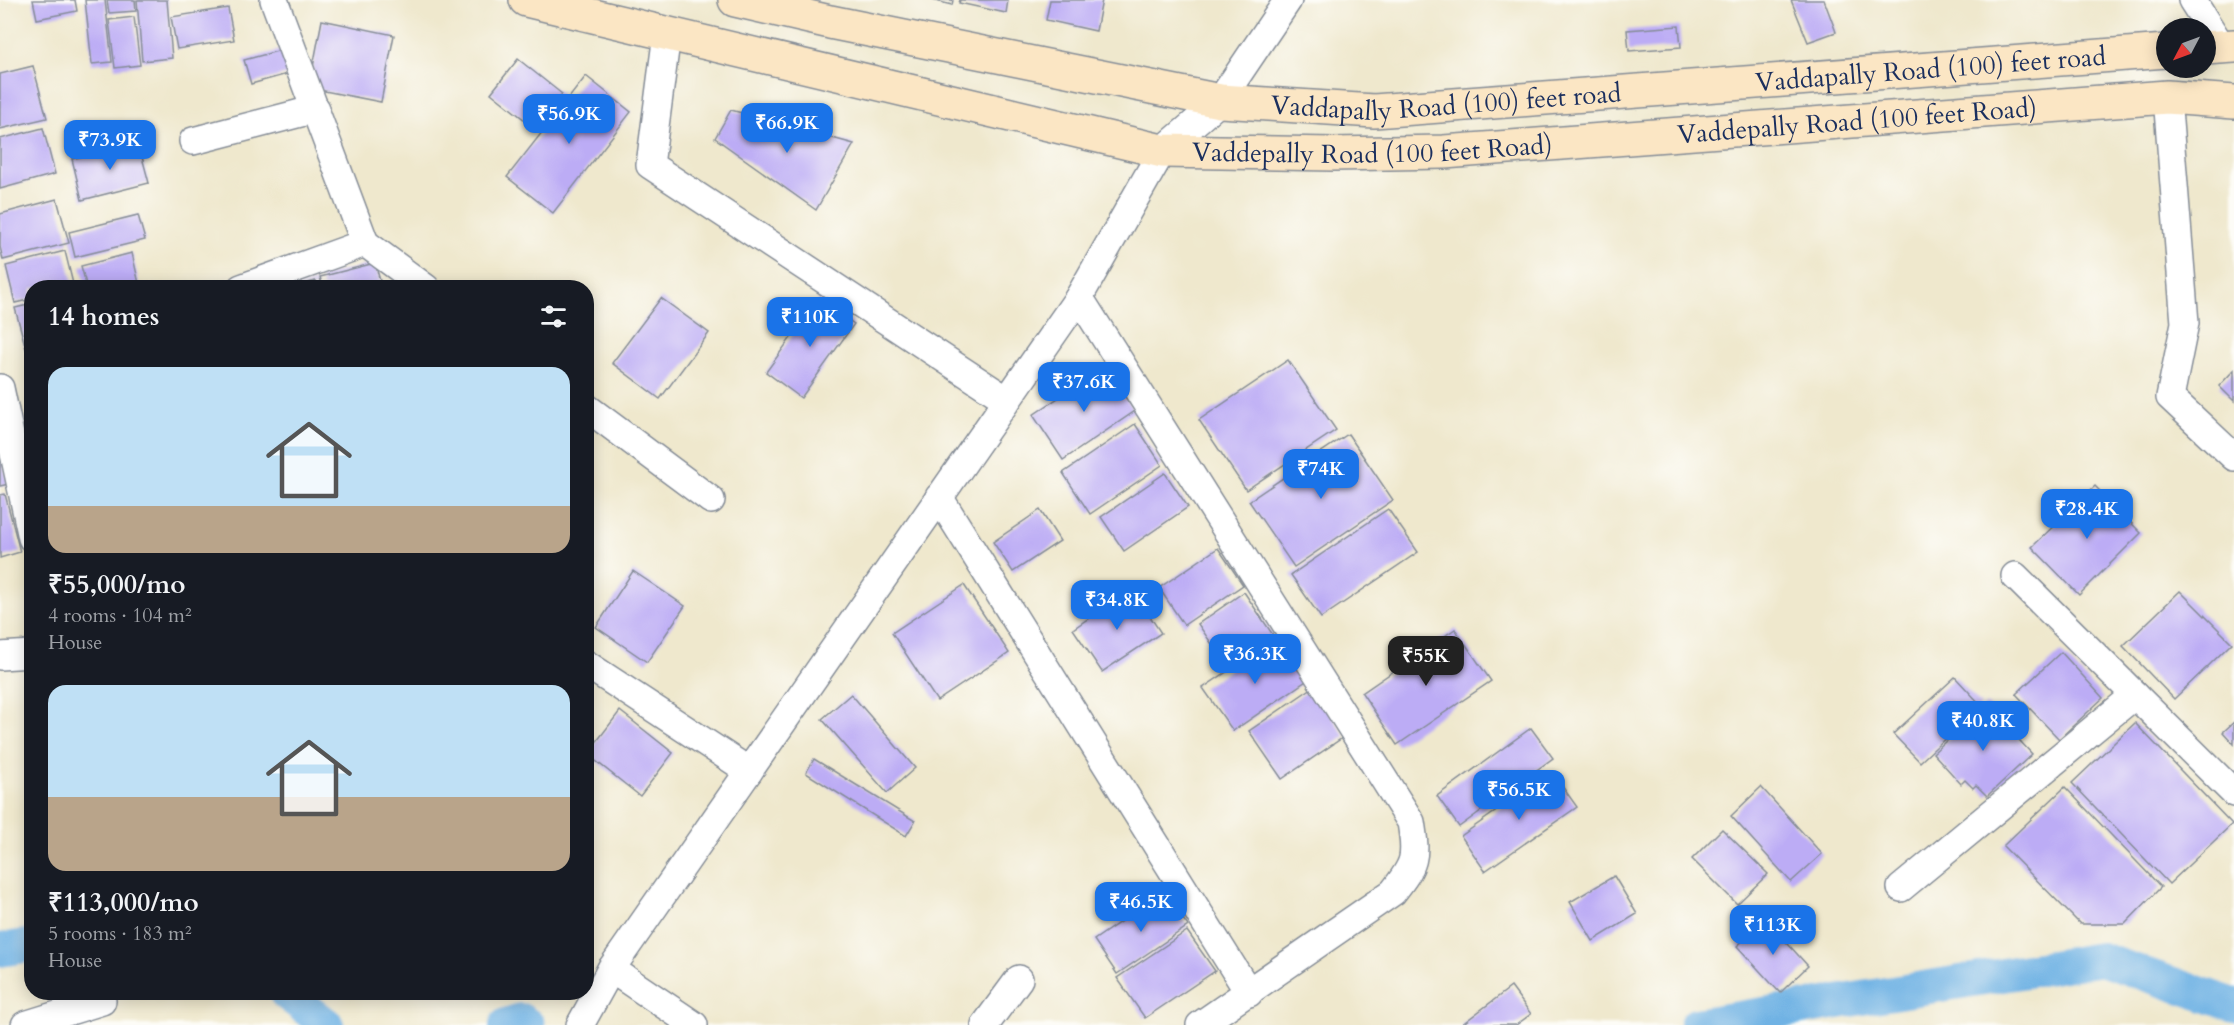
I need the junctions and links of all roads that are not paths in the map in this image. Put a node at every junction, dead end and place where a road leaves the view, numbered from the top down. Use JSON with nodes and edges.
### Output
{"nodes":[{"id":1,"x":274,"y":0,"type":"edge"},
{"id":2,"x":526,"y":0,"type":"edge"},
{"id":3,"x":735,"y":0,"type":"edge"},
{"id":4,"x":1288,"y":0,"type":"edge"},
{"id":5,"x":2192,"y":0,"type":"edge"},
{"id":6,"x":832,"y":11,"type":"edge"},
{"id":7,"x":667,"y":34,"type":"junction"},
{"id":8,"x":2220,"y":47,"type":"edge"},
{"id":9,"x":2156,"y":52,"type":"edge"},
{"id":10,"x":2167,"y":97,"type":"junction"},
{"id":11,"x":1220,"y":101,"type":"junction"},
{"id":12,"x":2232,"y":104,"type":"edge"},
{"id":13,"x":316,"y":109,"type":"junction"},
{"id":14,"x":193,"y":141,"type":"dead end"},
{"id":15,"x":1162,"y":151,"type":"junction"},
{"id":16,"x":365,"y":243,"type":"junction"},
{"id":17,"x":263,"y":280,"type":"edge"},
{"id":18,"x":415,"y":280,"type":"edge"},
{"id":19,"x":1079,"y":297,"type":"junction"},
{"id":20,"x":1,"y":394,"type":"edge"},
{"id":21,"x":1007,"y":400,"type":"junction"},
{"id":22,"x":594,"y":413,"type":"edge"},
{"id":23,"x":2234,"y":457,"type":"edge"},
{"id":24,"x":939,"y":497,"type":"junction"},
{"id":25,"x":711,"y":500,"type":"dead end"},
{"id":26,"x":24,"y":501,"type":"edge"},
{"id":27,"x":2015,"y":576,"type":"dead end"},
{"id":28,"x":24,"y":654,"type":"edge"},
{"id":29,"x":0,"y":656,"type":"edge"},
{"id":30,"x":594,"y":669,"type":"edge"},
{"id":31,"x":2134,"y":695,"type":"junction"},
{"id":32,"x":749,"y":771,"type":"junction"},
{"id":33,"x":2234,"y":793,"type":"edge"},
{"id":34,"x":1901,"y":888,"type":"dead end"},
{"id":35,"x":611,"y":969,"type":"junction"},
{"id":36,"x":1019,"y":978,"type":"dead end"},
{"id":37,"x":1249,"y":993,"type":"junction"},
{"id":38,"x":594,"y":1000,"type":"edge"},
{"id":39,"x":594,"y":1000,"type":"edge"},
{"id":40,"x":102,"y":1001,"type":"dead end"},
{"id":41,"x":25,"y":1025,"type":"edge"},
{"id":42,"x":580,"y":1025,"type":"edge"},
{"id":43,"x":694,"y":1025,"type":"edge"},
{"id":44,"x":985,"y":1025,"type":"edge"},
{"id":45,"x":1200,"y":1025,"type":"edge"}],
"edges":[{"from":1,"to":13,"type":"street"},
{"from":2,"to":7,"type":"main road","name":"Vaddepally Road (100 feet Road)"},
{"from":3,"to":6,"type":"main road","name":"Vaddapally Road (100) feet road"},
{"from":4,"to":11,"type":"street"},
{"from":5,"to":8,"type":"street"},
{"from":6,"to":11,"type":"main road","name":"Vaddapally Road (100) feet road"},
{"from":7,"to":15,"type":"main road","name":"Vaddepally Road (100 feet Road)"},
{"from":7,"to":21,"type":"street"},
{"from":9,"to":11,"type":"main road","name":"Vaddapally Road (100) feet road"},
{"from":10,"to":12,"type":"main road","name":"Vaddepally Road (100 feet Road)"},
{"from":10,"to":15,"type":"main road","name":"Vaddepally Road (100 feet Road)"},
{"from":10,"to":23,"type":"street"},
{"from":11,"to":15,"type":"street"},
{"from":13,"to":14,"type":"street"},
{"from":13,"to":16,"type":"street"},
{"from":15,"to":19,"type":"street"},
{"from":16,"to":17,"type":"street"},
{"from":16,"to":18,"type":"street"},
{"from":19,"to":21,"type":"street"},
{"from":19,"to":37,"type":"street"},
{"from":20,"to":26,"type":"street"},
{"from":21,"to":24,"type":"street"},
{"from":22,"to":25,"type":"street"},
{"from":24,"to":32,"type":"street"},
{"from":24,"to":37,"type":"street"},
{"from":27,"to":31,"type":"street"},
{"from":28,"to":29,"type":"street"},
{"from":30,"to":32,"type":"street"},
{"from":31,"to":33,"type":"street"},
{"from":31,"to":34,"type":"street"},
{"from":32,"to":35,"type":"street"},
{"from":35,"to":39,"type":"street"},
{"from":35,"to":43,"type":"street"},
{"from":36,"to":44,"type":"street"},
{"from":37,"to":45,"type":"street"},
{"from":38,"to":42,"type":"street"},
{"from":40,"to":41,"type":"street"}]}
